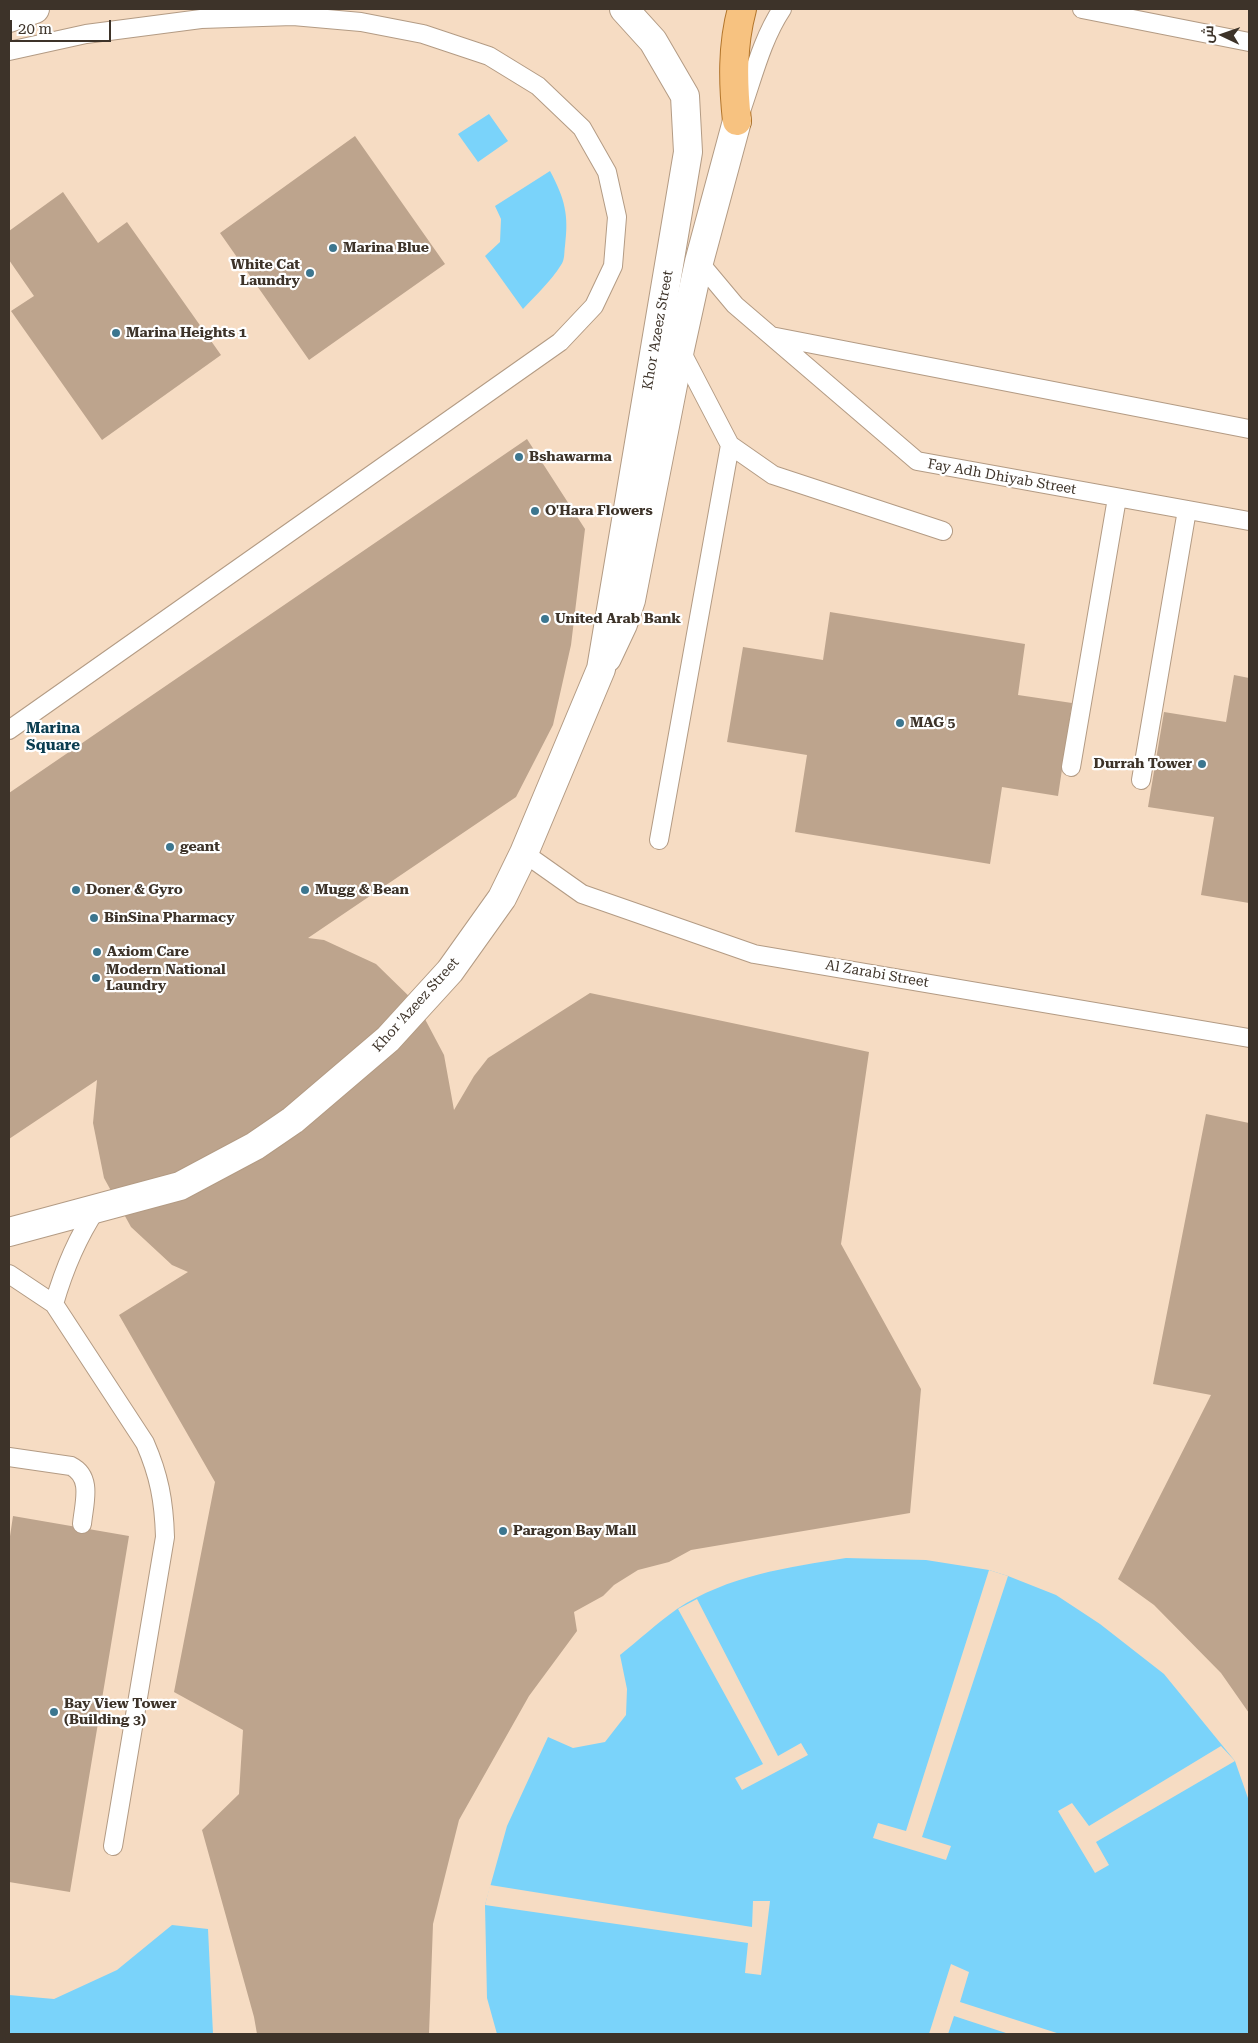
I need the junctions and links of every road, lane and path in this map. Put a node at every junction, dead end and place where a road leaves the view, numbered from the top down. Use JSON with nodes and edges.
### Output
{"nodes":[{"id":1,"x":35,"y":9,"type":"edge"},
{"id":2,"x":624,"y":9,"type":"edge"},
{"id":3,"x":742,"y":9,"type":"edge"},
{"id":4,"x":782,"y":9,"type":"edge"},
{"id":5,"x":1082,"y":9,"type":"edge"},
{"id":6,"x":9,"y":18,"type":"edge"},
{"id":7,"x":1249,"y":42,"type":"edge"},
{"id":8,"x":9,"y":52,"type":"edge"},
{"id":9,"x":737,"y":121,"type":"junction"},
{"id":10,"x":700,"y":262,"type":"junction"},
{"id":11,"x":770,"y":335,"type":"junction"},
{"id":12,"x":680,"y":348,"type":"junction"},
{"id":13,"x":1249,"y":428,"type":"edge"},
{"id":14,"x":730,"y":445,"type":"junction"},
{"id":15,"x":1117,"y":498,"type":"junction"},
{"id":16,"x":1187,"y":510,"type":"junction"},
{"id":17,"x":1249,"y":521,"type":"edge"},
{"id":18,"x":943,"y":531,"type":"dead end"},
{"id":19,"x":601,"y":668,"type":"junction"},
{"id":20,"x":9,"y":730,"type":"edge"},
{"id":21,"x":1071,"y":767,"type":"dead end"},
{"id":22,"x":1141,"y":780,"type":"dead end"},
{"id":23,"x":658,"y":840,"type":"dead end"},
{"id":24,"x":524,"y":853,"type":"junction"},
{"id":25,"x":1249,"y":1038,"type":"edge"},
{"id":26,"x":97,"y":1208,"type":"junction"},
{"id":27,"x":9,"y":1232,"type":"edge"},
{"id":28,"x":9,"y":1274,"type":"edge"},
{"id":29,"x":54,"y":1304,"type":"junction"},
{"id":30,"x":9,"y":1457,"type":"edge"},
{"id":31,"x":82,"y":1524,"type":"dead end"},
{"id":32,"x":113,"y":1846,"type":"dead end"}],
"edges":[{"from":1,"to":6,"type":"street"},
{"from":2,"to":19,"type":"street","name":"Khor 'Azeez Street"},
{"from":3,"to":9,"type":"main road"},
{"from":4,"to":9,"type":"lane"},
{"from":5,"to":7,"type":"lane"},
{"from":8,"to":20,"type":"lane"},
{"from":9,"to":10,"type":"street","name":"Khor 'Azeez Street"},
{"from":10,"to":11,"type":"lane","name":"Fay Adh Dhiyab Street"},
{"from":10,"to":12,"type":"street","name":"Khor 'Azeez Street"},
{"from":11,"to":13,"type":"lane","name":"Fay Adh Dhiyab Street"},
{"from":11,"to":15,"type":"lane","name":"Fay Adh Dhiyab Street"},
{"from":12,"to":14,"type":"lane"},
{"from":12,"to":19,"type":"street","name":"Khor 'Azeez Street"},
{"from":14,"to":18,"type":"lane"},
{"from":14,"to":23,"type":"lane"},
{"from":15,"to":16,"type":"lane","name":"Fay Adh Dhiyab Street"},
{"from":15,"to":21,"type":"lane"},
{"from":16,"to":17,"type":"lane","name":"Fay Adh Dhiyab Street"},
{"from":16,"to":22,"type":"lane"},
{"from":19,"to":24,"type":"street","name":"Khor 'Azeez Street"},
{"from":24,"to":25,"type":"lane","name":"Al Zarabi Street"},
{"from":24,"to":26,"type":"street","name":"Khor 'Azeez Street"},
{"from":26,"to":27,"type":"street","name":"Khor 'Azeez Street"},
{"from":26,"to":29,"type":"lane"},
{"from":28,"to":29,"type":"lane"},
{"from":29,"to":32,"type":"lane"},
{"from":30,"to":31,"type":"lane"}]}
